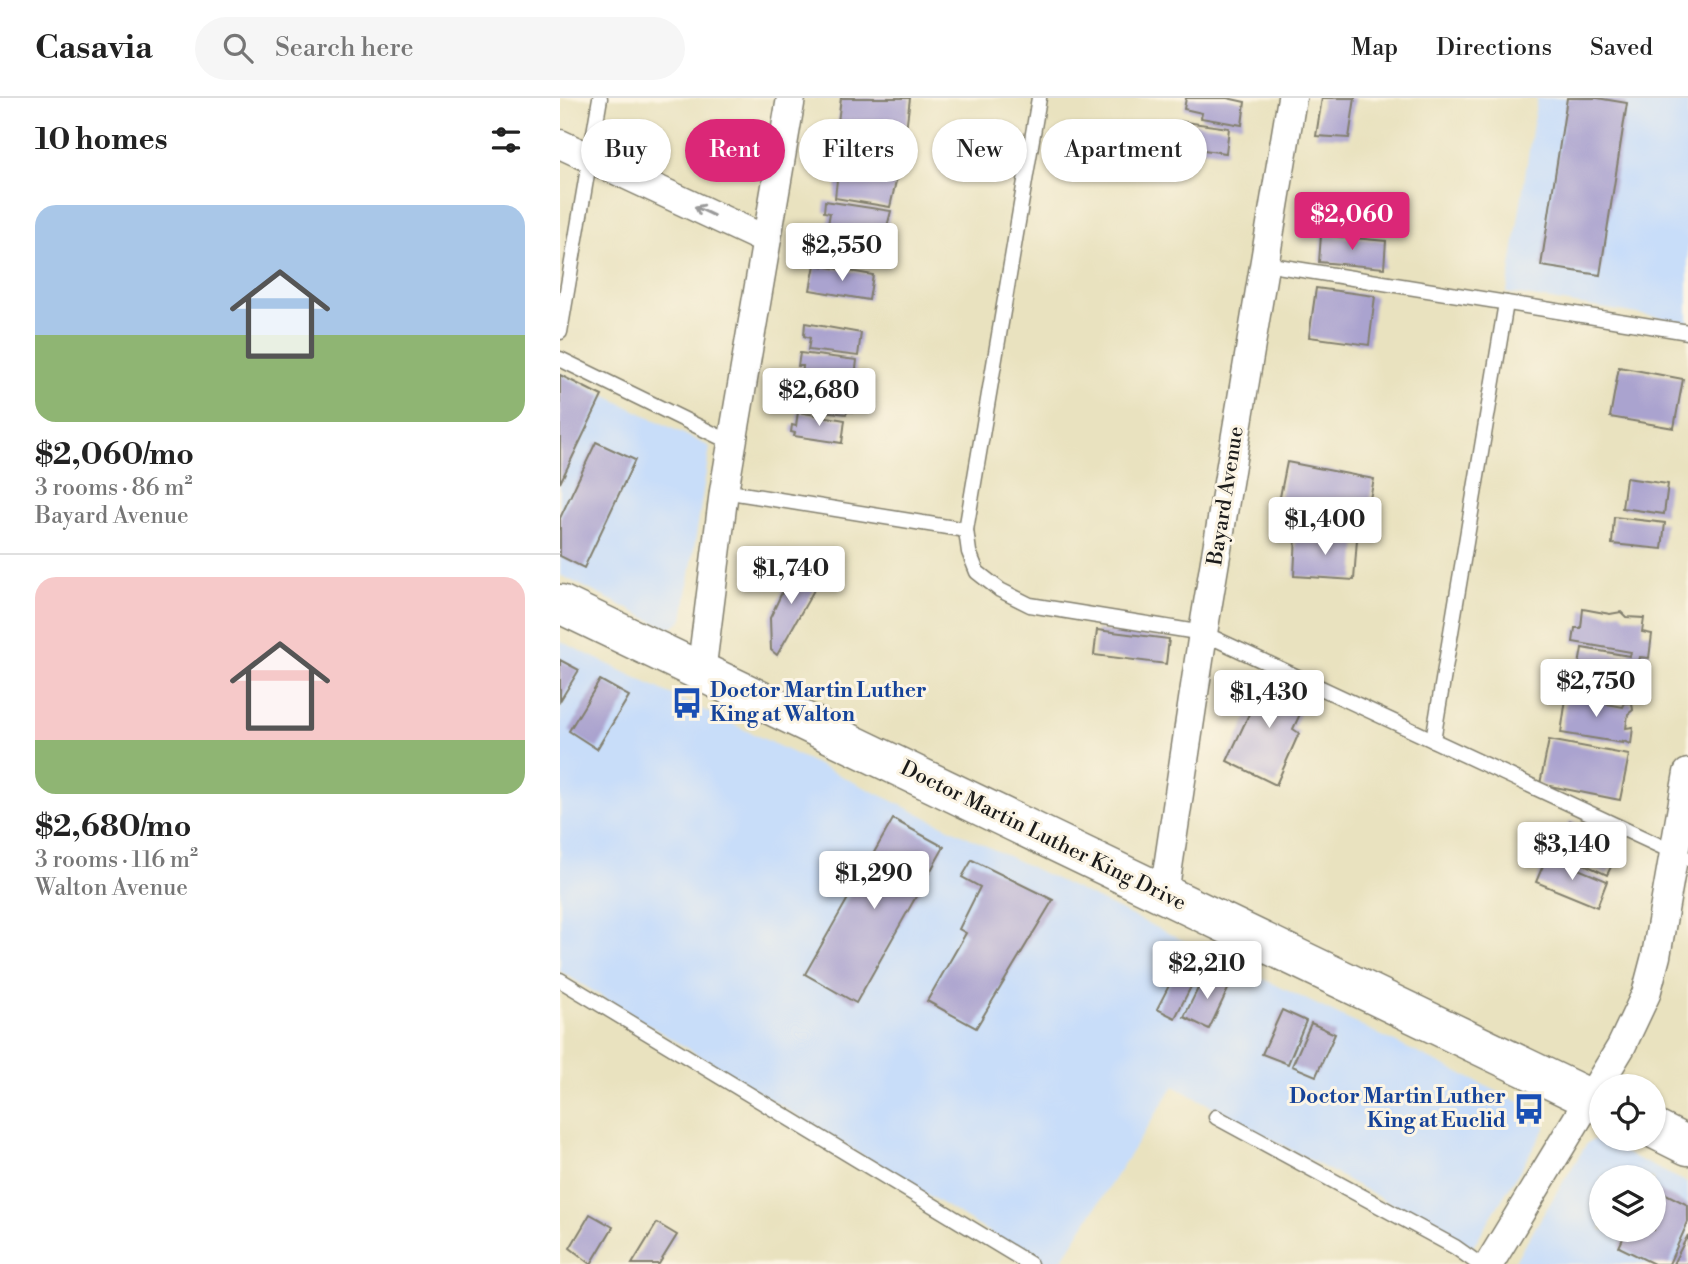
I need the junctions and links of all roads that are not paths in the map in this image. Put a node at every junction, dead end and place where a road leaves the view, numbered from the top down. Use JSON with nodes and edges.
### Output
{"nodes":[{"id":1,"x":600,"y":98,"type":"edge"},
{"id":2,"x":791,"y":98,"type":"edge"},
{"id":3,"x":1040,"y":98,"type":"edge"},
{"id":4,"x":1292,"y":98,"type":"edge"},
{"id":5,"x":596,"y":119,"type":"edge"},
{"id":6,"x":560,"y":144,"type":"edge"},
{"id":7,"x":581,"y":153,"type":"edge"},
{"id":8,"x":585,"y":182,"type":"edge"},
{"id":9,"x":642,"y":182,"type":"edge"},
{"id":10,"x":766,"y":240,"type":"junction"},
{"id":11,"x":1265,"y":264,"type":"junction"},
{"id":12,"x":1506,"y":303,"type":"junction"},
{"id":13,"x":560,"y":332,"type":"edge"},
{"id":14,"x":1688,"y":332,"type":"edge"},
{"id":15,"x":560,"y":359,"type":"edge"},
{"id":16,"x":732,"y":443,"type":"junction"},
{"id":17,"x":724,"y":491,"type":"junction"},
{"id":18,"x":966,"y":530,"type":"junction"},
{"id":19,"x":560,"y":604,"type":"edge"},
{"id":20,"x":1203,"y":633,"type":"junction"},
{"id":21,"x":701,"y":673,"type":"junction"},
{"id":22,"x":1433,"y":740,"type":"junction"},
{"id":23,"x":1688,"y":773,"type":"edge"},
{"id":24,"x":1681,"y":856,"type":"edge"},
{"id":25,"x":1164,"y":894,"type":"junction"},
{"id":26,"x":560,"y":980,"type":"edge"},
{"id":27,"x":1609,"y":1074,"type":"edge"},
{"id":28,"x":1589,"y":1098,"type":"edge"},
{"id":29,"x":1589,"y":1112,"type":"edge"},
{"id":30,"x":1216,"y":1117,"type":"dead end"},
{"id":31,"x":1666,"y":1135,"type":"edge"},
{"id":32,"x":1688,"y":1146,"type":"edge"},
{"id":33,"x":1030,"y":1264,"type":"edge"},
{"id":34,"x":1479,"y":1264,"type":"edge"},
{"id":35,"x":1489,"y":1264,"type":"edge"}],
"edges":[{"from":1,"to":5,"type":"lane"},
{"from":2,"to":10,"type":"street"},
{"from":3,"to":18,"type":"lane"},
{"from":4,"to":11,"type":"street","name":"Bayard Avenue"},
{"from":6,"to":7,"type":"street"},
{"from":8,"to":13,"type":"lane"},
{"from":10,"to":9,"type":"street","one_way":true},
{"from":10,"to":16,"type":"street"},
{"from":11,"to":12,"type":"lane"},
{"from":11,"to":20,"type":"street","name":"Bayard Avenue"},
{"from":12,"to":14,"type":"lane"},
{"from":12,"to":22,"type":"lane"},
{"from":15,"to":16,"type":"lane"},
{"from":16,"to":17,"type":"street"},
{"from":17,"to":18,"type":"lane"},
{"from":17,"to":21,"type":"street"},
{"from":18,"to":20,"type":"lane"},
{"from":19,"to":21,"type":"main road","name":"Doctor Martin Luther King Drive"},
{"from":20,"to":22,"type":"lane"},
{"from":20,"to":25,"type":"street","name":"Bayard Avenue"},
{"from":21,"to":25,"type":"main road","name":"Doctor Martin Luther King Drive"},
{"from":22,"to":24,"type":"lane"},
{"from":23,"to":24,"type":"street"},
{"from":24,"to":27,"type":"street"},
{"from":25,"to":28,"type":"main road","name":"Doctor Martin Luther King Drive"},
{"from":26,"to":33,"type":"lane"},
{"from":29,"to":35,"type":"street"},
{"from":30,"to":34,"type":"lane"},
{"from":31,"to":32,"type":"main road"}]}
